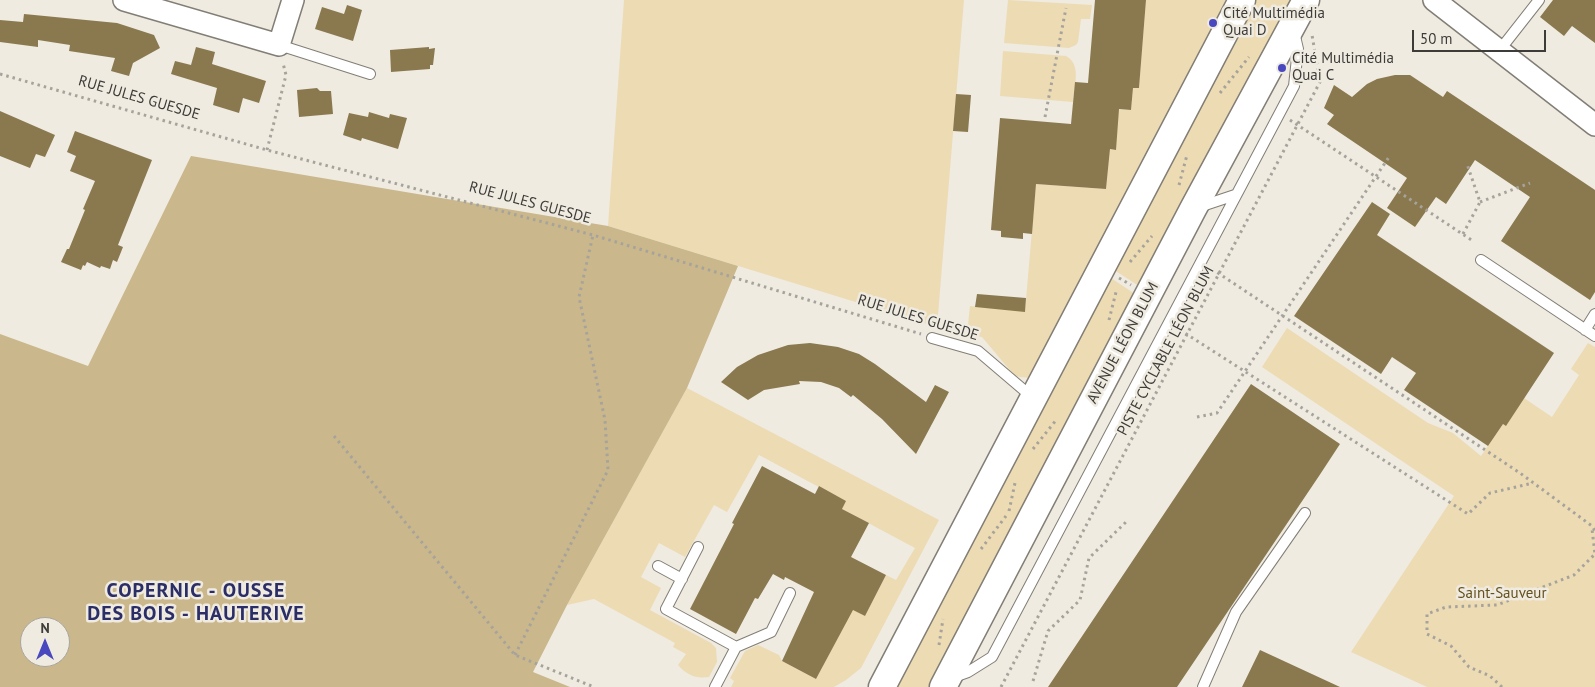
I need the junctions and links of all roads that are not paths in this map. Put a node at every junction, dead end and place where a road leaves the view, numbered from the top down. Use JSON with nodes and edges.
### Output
{"nodes":[{"id":1,"x":124,"y":0,"type":"edge"},
{"id":2,"x":293,"y":0,"type":"edge"},
{"id":3,"x":1242,"y":0,"type":"edge"},
{"id":4,"x":1306,"y":0,"type":"edge"},
{"id":5,"x":1434,"y":0,"type":"edge"},
{"id":6,"x":1539,"y":0,"type":"edge"},
{"id":7,"x":1302,"y":28,"type":"junction"},
{"id":8,"x":279,"y":46,"type":"junction"},
{"id":9,"x":1499,"y":51,"type":"junction"},
{"id":10,"x":370,"y":74,"type":"dead end"},
{"id":11,"x":1595,"y":125,"type":"edge"},
{"id":12,"x":1235,"y":195,"type":"junction"},
{"id":13,"x":1193,"y":209,"type":"junction"},
{"id":14,"x":1481,"y":260,"type":"dead end"},
{"id":15,"x":1595,"y":314,"type":"edge"},
{"id":16,"x":1585,"y":330,"type":"junction"},
{"id":17,"x":1595,"y":336,"type":"edge"},
{"id":18,"x":932,"y":338,"type":"road end"},
{"id":19,"x":1033,"y":399,"type":"junction"},
{"id":20,"x":1305,"y":513,"type":"dead end"},
{"id":21,"x":698,"y":548,"type":"dead end"},
{"id":22,"x":658,"y":566,"type":"dead end"},
{"id":23,"x":682,"y":579,"type":"junction"},
{"id":24,"x":790,"y":593,"type":"dead end"},
{"id":25,"x":736,"y":647,"type":"junction"},
{"id":26,"x":944,"y":683,"type":"edge"},
{"id":27,"x":715,"y":687,"type":"edge"},
{"id":28,"x":882,"y":687,"type":"edge"},
{"id":29,"x":1203,"y":687,"type":"edge"}],
"edges":[{"from":1,"to":8,"type":"street"},
{"from":2,"to":8,"type":"street"},
{"from":3,"to":19,"type":"street"},
{"from":4,"to":7,"type":"street","name":"AVENUE LÉON BLUM"},
{"from":5,"to":9,"type":"street"},
{"from":6,"to":9,"type":"lane"},
{"from":7,"to":12,"type":"lane"},
{"from":7,"to":13,"type":"street","name":"AVENUE LÉON BLUM"},
{"from":8,"to":10,"type":"lane"},
{"from":9,"to":11,"type":"street"},
{"from":12,"to":13,"type":"lane"},
{"from":12,"to":26,"type":"lane"},
{"from":13,"to":26,"type":"street","name":"AVENUE LÉON BLUM"},
{"from":14,"to":16,"type":"lane"},
{"from":15,"to":16,"type":"lane"},
{"from":16,"to":17,"type":"lane"},
{"from":18,"to":19,"type":"lane","name":"RUE JULES GUESDE"},
{"from":19,"to":28,"type":"street"},
{"from":20,"to":29,"type":"lane"},
{"from":21,"to":23,"type":"lane"},
{"from":22,"to":23,"type":"lane"},
{"from":23,"to":25,"type":"lane"},
{"from":24,"to":25,"type":"lane"},
{"from":25,"to":27,"type":"lane"}]}
